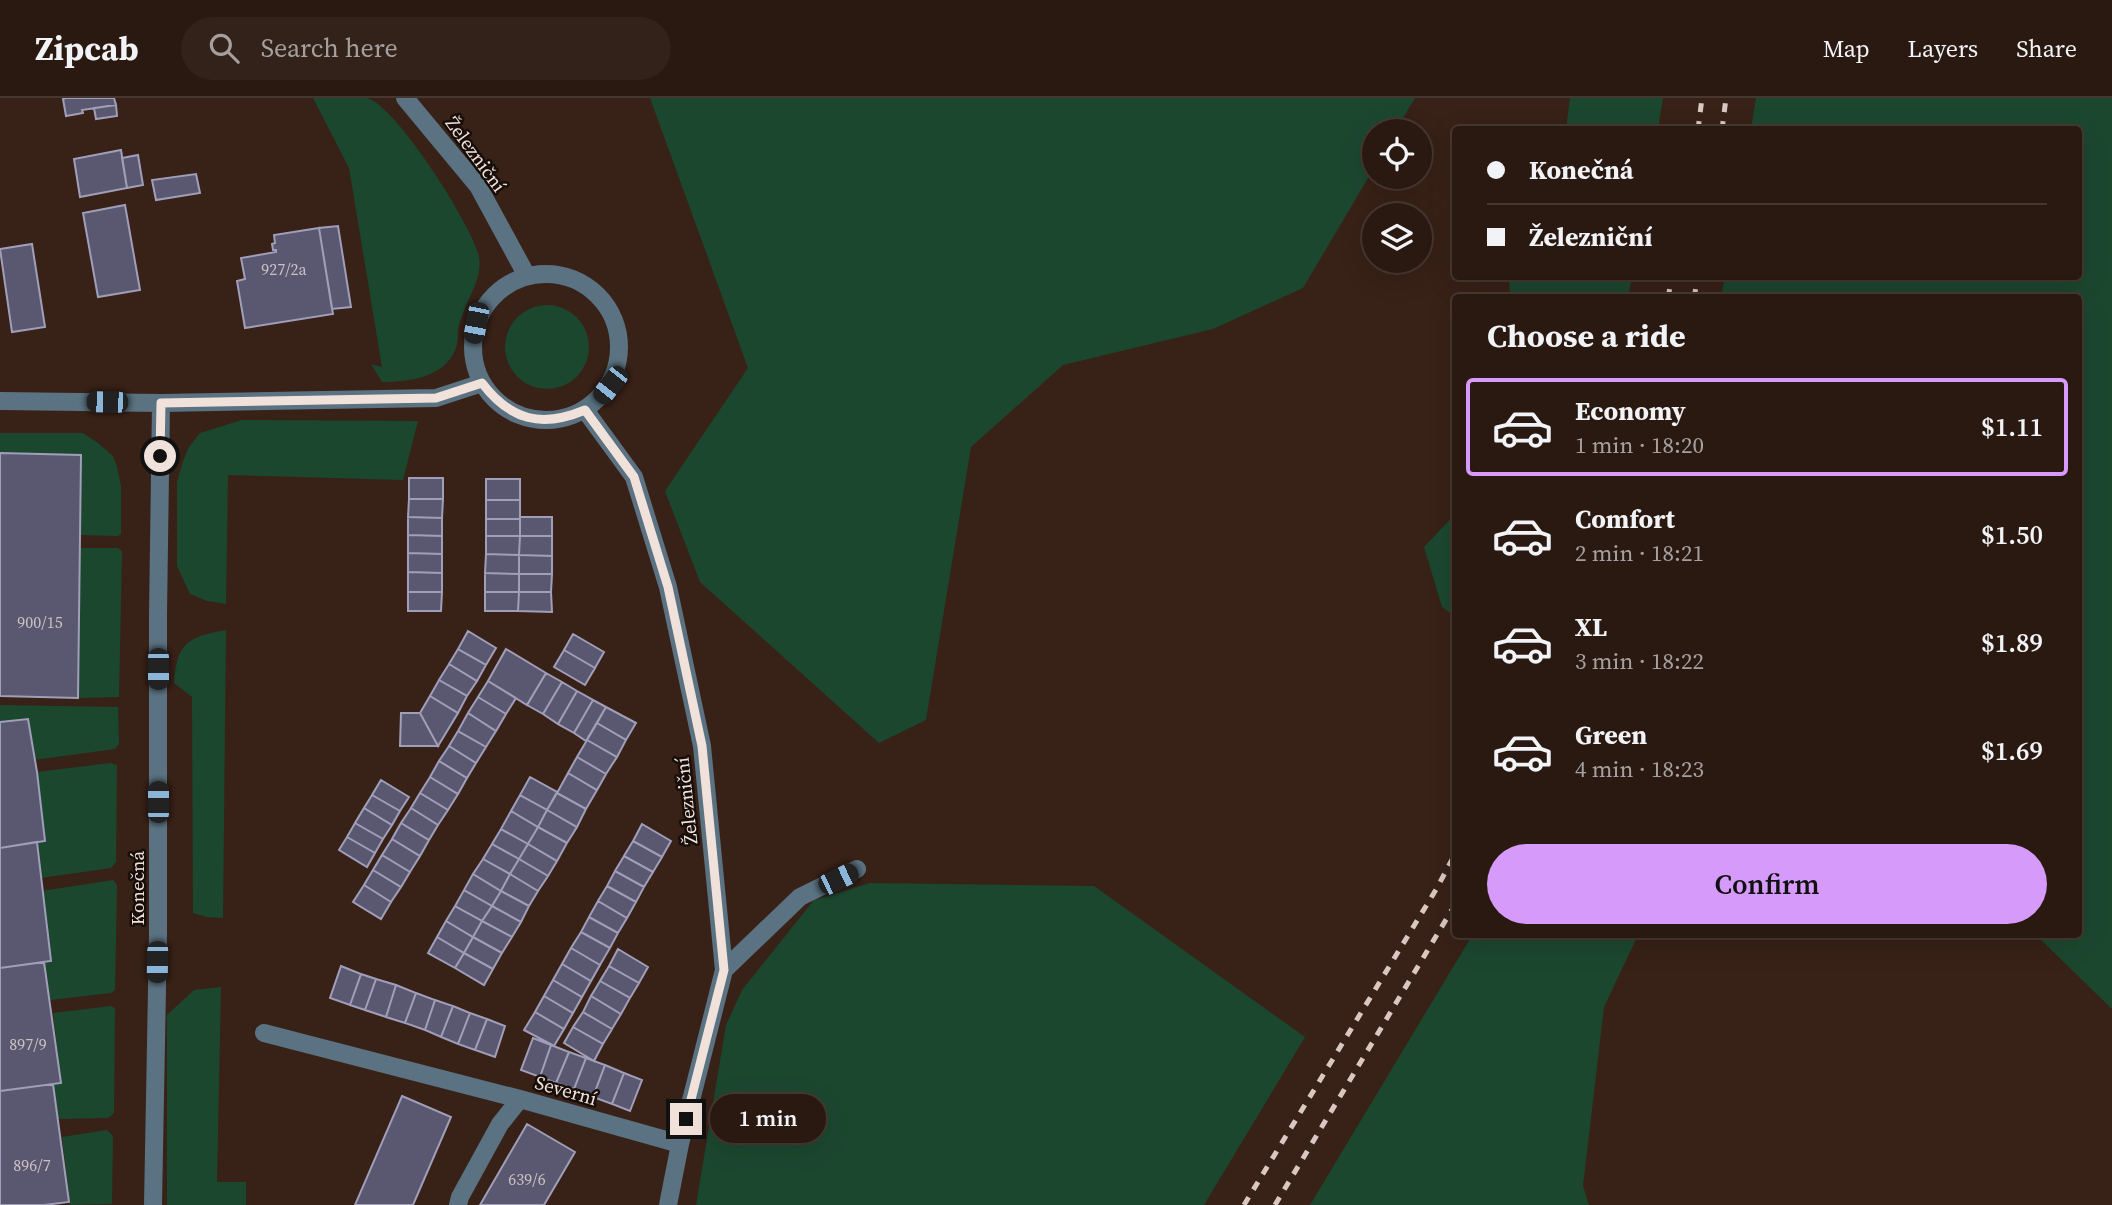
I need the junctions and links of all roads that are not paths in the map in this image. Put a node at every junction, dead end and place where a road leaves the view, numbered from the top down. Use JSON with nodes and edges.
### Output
{"nodes":[{"id":1,"x":405,"y":98,"type":"edge"},
{"id":2,"x":527,"y":276,"type":"junction"},
{"id":3,"x":482,"y":383,"type":"junction"},
{"id":4,"x":0,"y":401,"type":"edge"},
{"id":5,"x":161,"y":403,"type":"junction"},
{"id":6,"x":585,"y":410,"type":"junction"},
{"id":7,"x":857,"y":869,"type":"dead end"},
{"id":8,"x":724,"y":970,"type":"junction"},
{"id":9,"x":264,"y":1033,"type":"dead end"},
{"id":10,"x":520,"y":1099,"type":"junction"},
{"id":11,"x":680,"y":1144,"type":"junction"},
{"id":12,"x":153,"y":1205,"type":"edge"},
{"id":13,"x":458,"y":1205,"type":"edge"},
{"id":14,"x":668,"y":1205,"type":"edge"}],
"edges":[{"from":1,"to":2,"type":"street","name":"Železniční"},
{"from":2,"to":3,"type":"street"},
{"from":2,"to":6,"type":"street"},
{"from":3,"to":5,"type":"street"},
{"from":3,"to":6,"type":"street"},
{"from":4,"to":5,"type":"street"},
{"from":5,"to":12,"type":"street","name":"Konečná"},
{"from":6,"to":8,"type":"street","name":"Železniční"},
{"from":7,"to":8,"type":"street"},
{"from":8,"to":11,"type":"street","name":"Železniční"},
{"from":9,"to":10,"type":"street"},
{"from":10,"to":11,"type":"street","name":"Severní"},
{"from":10,"to":13,"type":"street","name":"Severní"},
{"from":11,"to":14,"type":"street","name":"Železniční"}]}
